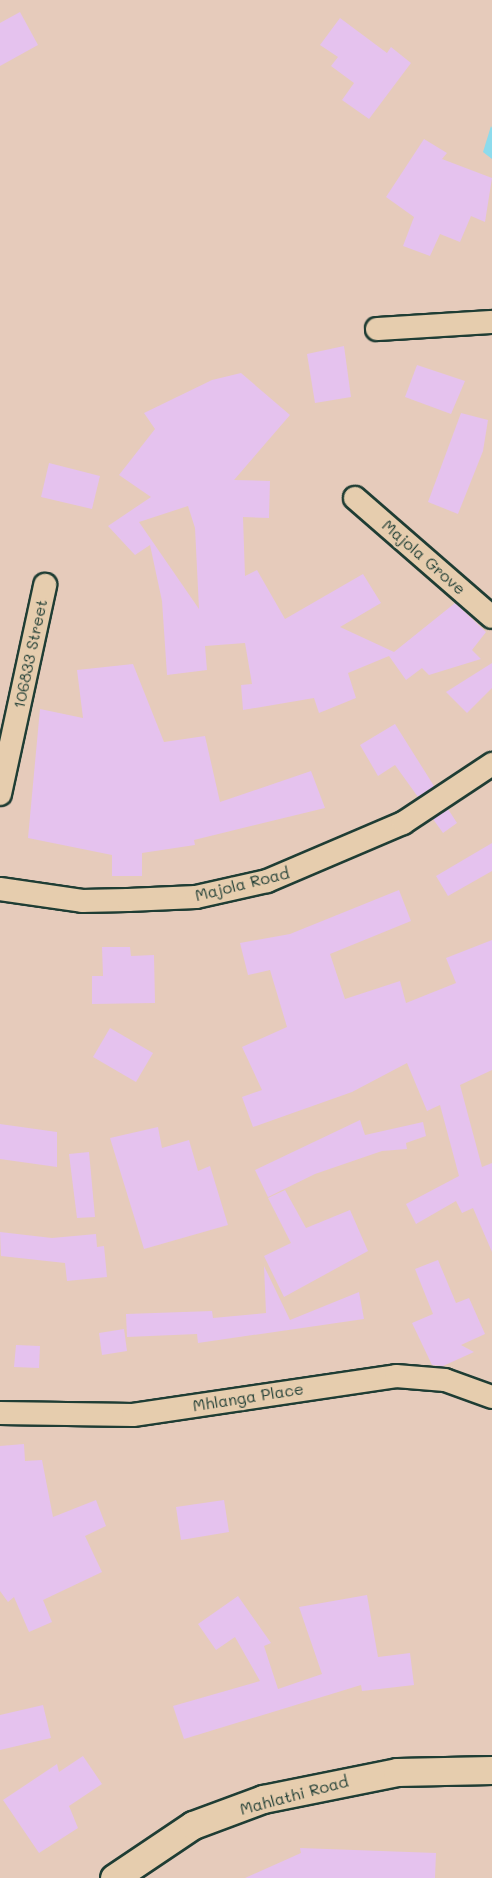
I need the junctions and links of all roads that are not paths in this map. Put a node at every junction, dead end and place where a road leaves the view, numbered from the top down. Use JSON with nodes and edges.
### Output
{"nodes":[{"id":1,"x":492,"y":322,"type":"edge"},
{"id":2,"x":376,"y":329,"type":"dead end"},
{"id":3,"x":355,"y":498,"type":"dead end"},
{"id":4,"x":45,"y":585,"type":"dead end"},
{"id":5,"x":492,"y":617,"type":"edge"},
{"id":6,"x":492,"y":764,"type":"edge"},
{"id":7,"x":0,"y":794,"type":"edge"},
{"id":8,"x":0,"y":889,"type":"edge"},
{"id":9,"x":492,"y":1397,"type":"edge"},
{"id":10,"x":0,"y":1413,"type":"edge"},
{"id":11,"x":492,"y":1770,"type":"edge"},
{"id":12,"x":114,"y":1878,"type":"edge"}],
"edges":[{"from":1,"to":2,"type":"street"},
{"from":3,"to":5,"type":"street","name":"Majola Grove"},
{"from":4,"to":7,"type":"street","name":"106833 Street"},
{"from":6,"to":8,"type":"street","name":"Majola Road"},
{"from":9,"to":10,"type":"street","name":"Mhlanga Place"},
{"from":11,"to":12,"type":"street","name":"Mahlathi Road"}]}
